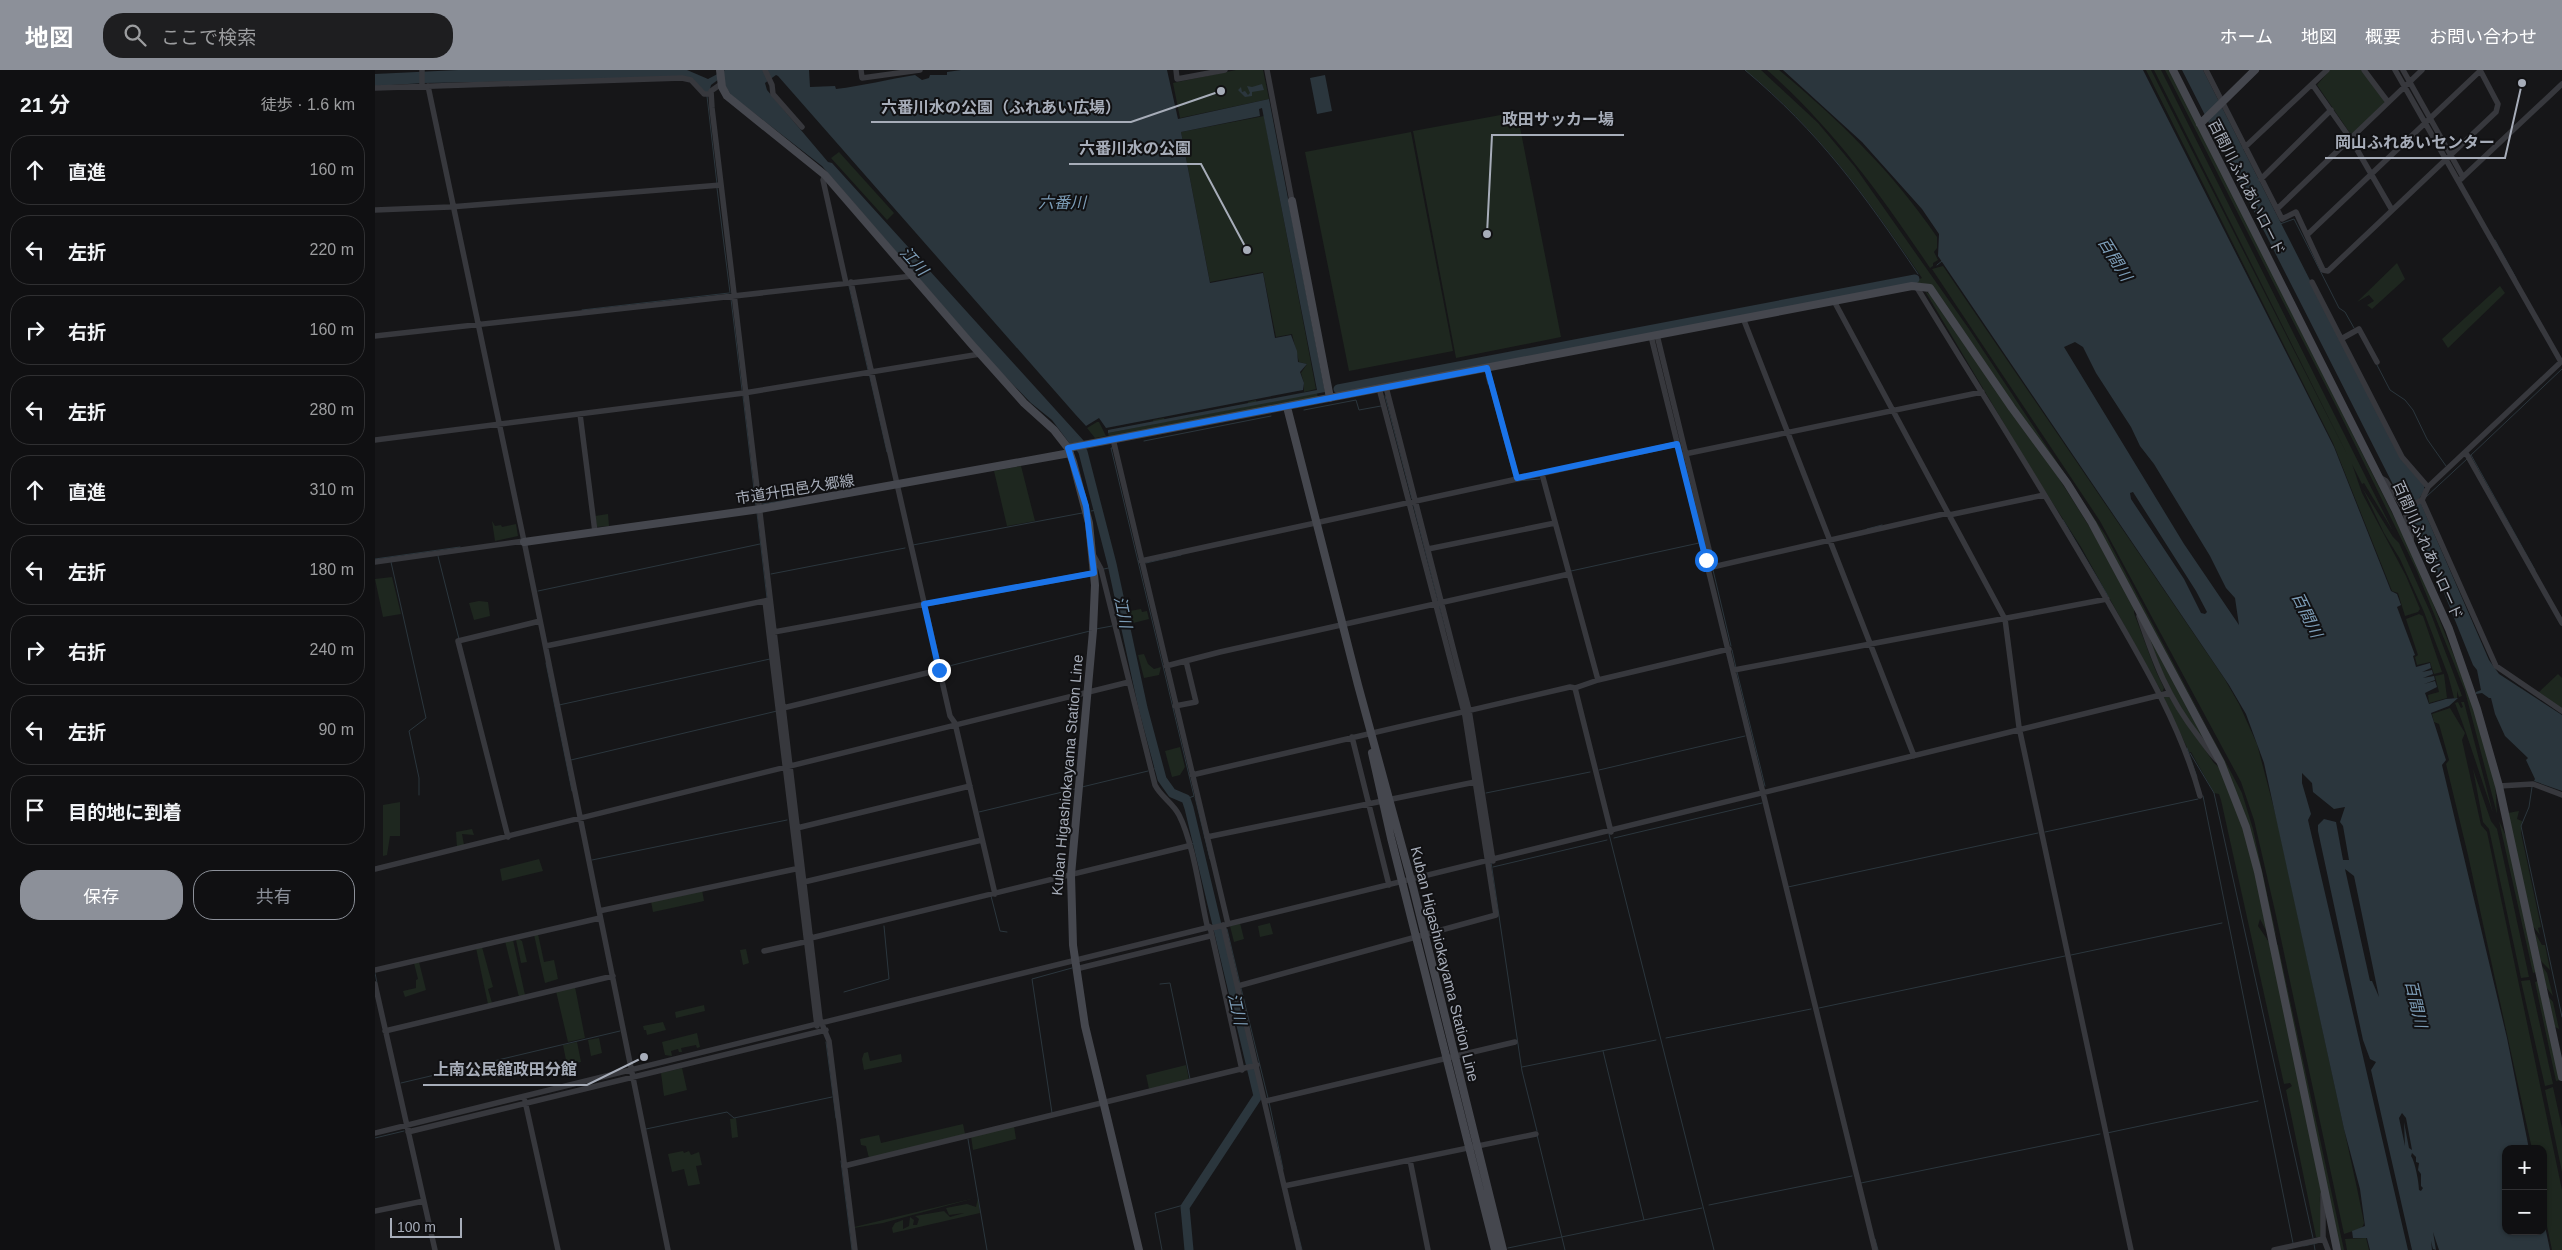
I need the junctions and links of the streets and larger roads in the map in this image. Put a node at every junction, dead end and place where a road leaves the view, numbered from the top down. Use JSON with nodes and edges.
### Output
{"nodes":[{"id":1,"x":765,"y":70,"type":"edge"},
{"id":2,"x":861,"y":70,"type":"edge"},
{"id":3,"x":920,"y":70,"type":"edge"},
{"id":4,"x":1175,"y":70,"type":"edge"},
{"id":5,"x":1225,"y":70,"type":"edge"},
{"id":6,"x":1267,"y":70,"type":"edge"},
{"id":7,"x":2173,"y":70,"type":"edge"},
{"id":8,"x":2206,"y":70,"type":"edge"},
{"id":9,"x":2255,"y":70,"type":"edge"},
{"id":10,"x":2327,"y":70,"type":"edge"},
{"id":11,"x":2363,"y":70,"type":"edge"},
{"id":12,"x":2395,"y":70,"type":"edge"},
{"id":13,"x":2403,"y":70,"type":"edge"},
{"id":14,"x":2422,"y":70,"type":"edge"},
{"id":15,"x":2480,"y":70,"type":"edge"},
{"id":16,"x":422,"y":71,"type":"edge"},
{"id":17,"x":721,"y":77,"type":"edge"},
{"id":18,"x":2312,"y":84,"type":"junction"},
{"id":19,"x":2562,"y":84,"type":"edge"},
{"id":20,"x":424,"y":85,"type":"junction"},
{"id":21,"x":2407,"y":85,"type":"junction"},
{"id":22,"x":375,"y":88,"type":"edge"},
{"id":23,"x":708,"y":95,"type":"junction"},
{"id":24,"x":2388,"y":102,"type":"junction"},
{"id":25,"x":2220,"y":103,"type":"junction"},
{"id":26,"x":2331,"y":110,"type":"junction"},
{"id":27,"x":2203,"y":121,"type":"junction"},
{"id":28,"x":2427,"y":121,"type":"junction"},
{"id":29,"x":802,"y":127,"type":"dead end"},
{"id":30,"x":2350,"y":139,"type":"junction"},
{"id":31,"x":2245,"y":147,"type":"junction"},
{"id":32,"x":2448,"y":157,"type":"junction"},
{"id":33,"x":2371,"y":174,"type":"junction"},
{"id":34,"x":825,"y":175,"type":"junction"},
{"id":35,"x":2261,"y":179,"type":"junction"},
{"id":36,"x":2460,"y":179,"type":"junction"},
{"id":37,"x":719,"y":185,"type":"junction"},
{"id":38,"x":1292,"y":200,"type":"joint"},
{"id":39,"x":453,"y":206,"type":"junction"},
{"id":40,"x":2277,"y":209,"type":"junction"},
{"id":41,"x":375,"y":210,"type":"edge"},
{"id":42,"x":2391,"y":210,"type":"junction"},
{"id":43,"x":2307,"y":236,"type":"junction"},
{"id":44,"x":913,"y":276,"type":"junction"},
{"id":45,"x":2312,"y":282,"type":"dead end"},
{"id":46,"x":848,"y":283,"type":"junction"},
{"id":47,"x":1916,"y":286,"type":"junction"},
{"id":48,"x":732,"y":296,"type":"junction"},
{"id":49,"x":1833,"y":301,"type":"junction"},
{"id":50,"x":1743,"y":318,"type":"junction"},
{"id":51,"x":477,"y":325,"type":"junction"},
{"id":52,"x":1654,"y":335,"type":"junction"},
{"id":53,"x":375,"y":336,"type":"edge"},
{"id":54,"x":2341,"y":339,"type":"junction"},
{"id":55,"x":980,"y":354,"type":"junction"},
{"id":56,"x":2377,"y":362,"type":"dead end"},
{"id":57,"x":2562,"y":362,"type":"edge"},
{"id":58,"x":1487,"y":368,"type":"junction"},
{"id":59,"x":870,"y":373,"type":"junction"},
{"id":60,"x":1383,"y":387,"type":"junction"},
{"id":61,"x":1982,"y":392,"type":"junction"},
{"id":62,"x":743,"y":393,"type":"junction"},
{"id":63,"x":1330,"y":398,"type":"junction"},
{"id":64,"x":1287,"y":407,"type":"junction"},
{"id":65,"x":1894,"y":411,"type":"junction"},
{"id":66,"x":580,"y":414,"type":"junction"},
{"id":67,"x":498,"y":424,"type":"junction"},
{"id":68,"x":1787,"y":434,"type":"junction"},
{"id":69,"x":1113,"y":439,"type":"junction"},
{"id":70,"x":375,"y":440,"type":"edge"},
{"id":71,"x":1677,"y":444,"type":"junction"},
{"id":72,"x":1070,"y":450,"type":"junction"},
{"id":73,"x":1683,"y":455,"type":"junction"},
{"id":74,"x":2468,"y":456,"type":"junction"},
{"id":75,"x":1542,"y":474,"type":"junction"},
{"id":76,"x":2379,"y":477,"type":"junction"},
{"id":77,"x":1516,"y":479,"type":"junction"},
{"id":78,"x":895,"y":486,"type":"junction"},
{"id":79,"x":2429,"y":488,"type":"junction"},
{"id":80,"x":2044,"y":495,"type":"junction"},
{"id":81,"x":2421,"y":500,"type":"junction"},
{"id":82,"x":1412,"y":502,"type":"junction"},
{"id":83,"x":2405,"y":509,"type":"junction"},
{"id":84,"x":757,"y":510,"type":"junction"},
{"id":85,"x":1949,"y":513,"type":"junction"},
{"id":86,"x":1317,"y":523,"type":"junction"},
{"id":87,"x":1554,"y":523,"type":"junction"},
{"id":88,"x":595,"y":530,"type":"junction"},
{"id":89,"x":523,"y":541,"type":"junction"},
{"id":90,"x":1830,"y":541,"type":"junction"},
{"id":91,"x":2411,"y":541,"type":"junction"},
{"id":92,"x":1428,"y":549,"type":"junction"},
{"id":93,"x":1093,"y":556,"type":"junction"},
{"id":94,"x":1141,"y":561,"type":"junction"},
{"id":95,"x":375,"y":562,"type":"edge"},
{"id":96,"x":1711,"y":567,"type":"junction"},
{"id":97,"x":1094,"y":573,"type":"junction"},
{"id":98,"x":1568,"y":574,"type":"junction"},
{"id":99,"x":2107,"y":599,"type":"junction"},
{"id":100,"x":768,"y":600,"type":"junction"},
{"id":101,"x":1438,"y":602,"type":"junction"},
{"id":102,"x":923,"y":604,"type":"junction"},
{"id":103,"x":2139,"y":608,"type":"junction"},
{"id":104,"x":2006,"y":619,"type":"junction"},
{"id":105,"x":539,"y":622,"type":"junction"},
{"id":106,"x":2562,"y":623,"type":"edge"},
{"id":107,"x":1343,"y":624,"type":"junction"},
{"id":108,"x":774,"y":632,"type":"junction"},
{"id":109,"x":1871,"y":645,"type":"junction"},
{"id":110,"x":546,"y":646,"type":"junction"},
{"id":111,"x":1729,"y":649,"type":"junction"},
{"id":112,"x":1187,"y":661,"type":"junction"},
{"id":113,"x":1166,"y":666,"type":"junction"},
{"id":114,"x":938,"y":669,"type":"junction"},
{"id":115,"x":1736,"y":670,"type":"junction"},
{"id":116,"x":1598,"y":680,"type":"junction"},
{"id":117,"x":1129,"y":682,"type":"junction"},
{"id":118,"x":1574,"y":688,"type":"junction"},
{"id":119,"x":1087,"y":693,"type":"junction"},
{"id":120,"x":2161,"y":694,"type":"junction"},
{"id":121,"x":1175,"y":706,"type":"junction"},
{"id":122,"x":783,"y":708,"type":"junction"},
{"id":123,"x":1466,"y":710,"type":"junction"},
{"id":124,"x":2562,"y":711,"type":"edge"},
{"id":125,"x":955,"y":727,"type":"junction"},
{"id":126,"x":2020,"y":729,"type":"junction"},
{"id":127,"x":1369,"y":733,"type":"junction"},
{"id":128,"x":1353,"y":738,"type":"junction"},
{"id":129,"x":1914,"y":755,"type":"junction"},
{"id":130,"x":2221,"y":763,"type":"junction"},
{"id":131,"x":786,"y":768,"type":"junction"},
{"id":132,"x":1192,"y":775,"type":"junction"},
{"id":133,"x":1475,"y":782,"type":"junction"},
{"id":134,"x":969,"y":786,"type":"junction"},
{"id":135,"x":2499,"y":786,"type":"junction"},
{"id":136,"x":1763,"y":793,"type":"junction"},
{"id":137,"x":2562,"y":795,"type":"edge"},
{"id":138,"x":2200,"y":796,"type":"dead end"},
{"id":139,"x":1386,"y":800,"type":"junction"},
{"id":140,"x":1369,"y":804,"type":"junction"},
{"id":141,"x":579,"y":820,"type":"junction"},
{"id":142,"x":797,"y":828,"type":"junction"},
{"id":143,"x":1609,"y":832,"type":"junction"},
{"id":144,"x":510,"y":836,"type":"junction"},
{"id":145,"x":1207,"y":837,"type":"junction"},
{"id":146,"x":981,"y":840,"type":"junction"},
{"id":147,"x":1188,"y":846,"type":"junction"},
{"id":148,"x":1490,"y":861,"type":"junction"},
{"id":149,"x":800,"y":868,"type":"junction"},
{"id":150,"x":375,"y":869,"type":"edge"},
{"id":151,"x":1071,"y":875,"type":"junction"},
{"id":152,"x":1407,"y":881,"type":"junction"},
{"id":153,"x":804,"y":882,"type":"junction"},
{"id":154,"x":1389,"y":885,"type":"junction"},
{"id":155,"x":995,"y":892,"type":"junction"},
{"id":156,"x":599,"y":911,"type":"junction"},
{"id":157,"x":599,"y":918,"type":"junction"},
{"id":158,"x":1224,"y":925,"type":"junction"},
{"id":159,"x":1210,"y":932,"type":"junction"},
{"id":160,"x":1424,"y":936,"type":"junction"},
{"id":161,"x":1416,"y":938,"type":"junction"},
{"id":162,"x":809,"y":941,"type":"junction"},
{"id":163,"x":764,"y":951,"type":"dead end"},
{"id":164,"x":1075,"y":965,"type":"junction"},
{"id":165,"x":375,"y":970,"type":"edge"},
{"id":166,"x":611,"y":977,"type":"junction"},
{"id":167,"x":375,"y":984,"type":"edge"},
{"id":168,"x":1240,"y":985,"type":"junction"},
{"id":169,"x":819,"y":1029,"type":"junction"},
{"id":170,"x":387,"y":1030,"type":"junction"},
{"id":171,"x":1515,"y":1042,"type":"dead end"},
{"id":172,"x":1451,"y":1057,"type":"junction"},
{"id":173,"x":1257,"y":1066,"type":"junction"},
{"id":174,"x":1243,"y":1068,"type":"junction"},
{"id":175,"x":633,"y":1075,"type":"junction"},
{"id":176,"x":2562,"y":1078,"type":"edge"},
{"id":177,"x":525,"y":1100,"type":"junction"},
{"id":178,"x":1268,"y":1100,"type":"junction"},
{"id":179,"x":1104,"y":1103,"type":"junction"},
{"id":180,"x":408,"y":1125,"type":"junction"},
{"id":181,"x":410,"y":1132,"type":"junction"},
{"id":182,"x":375,"y":1133,"type":"edge"},
{"id":183,"x":1535,"y":1134,"type":"dead end"},
{"id":184,"x":1473,"y":1147,"type":"junction"},
{"id":185,"x":1410,"y":1161,"type":"junction"},
{"id":186,"x":844,"y":1166,"type":"junction"},
{"id":187,"x":1286,"y":1186,"type":"junction"},
{"id":188,"x":2324,"y":1189,"type":"junction"},
{"id":189,"x":424,"y":1201,"type":"junction"},
{"id":190,"x":375,"y":1211,"type":"edge"},
{"id":191,"x":2323,"y":1239,"type":"junction"},
{"id":192,"x":2292,"y":1247,"type":"edge"},
{"id":193,"x":435,"y":1250,"type":"edge"},
{"id":194,"x":558,"y":1250,"type":"edge"},
{"id":195,"x":669,"y":1250,"type":"edge"},
{"id":196,"x":855,"y":1250,"type":"edge"},
{"id":197,"x":1139,"y":1250,"type":"edge"},
{"id":198,"x":1299,"y":1250,"type":"edge"},
{"id":199,"x":1428,"y":1250,"type":"edge"},
{"id":200,"x":1495,"y":1250,"type":"edge"},
{"id":201,"x":1503,"y":1250,"type":"edge"},
{"id":202,"x":1875,"y":1250,"type":"edge"},
{"id":203,"x":2131,"y":1250,"type":"edge"},
{"id":204,"x":2273,"y":1250,"type":"edge"},
{"id":205,"x":2328,"y":1250,"type":"edge"},
{"id":206,"x":2337,"y":1250,"type":"edge"}],
"edges":[{"from":1,"to":29,"type":"street"},
{"from":2,"to":3,"type":"street"},
{"from":4,"to":5,"type":"street"},
{"from":6,"to":38,"type":"street"},
{"from":7,"to":27,"type":"street","name":"百間川ふれあいロード"},
{"from":8,"to":25,"type":"street"},
{"from":9,"to":25,"type":"street"},
{"from":10,"to":18,"type":"street"},
{"from":11,"to":24,"type":"street"},
{"from":12,"to":21,"type":"street"},
{"from":13,"to":21,"type":"street"},
{"from":14,"to":21,"type":"street"},
{"from":15,"to":28,"type":"street"},
{"from":15,"to":32,"type":"street"},
{"from":16,"to":20,"type":"street"},
{"from":17,"to":23,"type":"street"},
{"from":17,"to":34,"type":"street","name":"Kuban Higashiokayama Station Line"},
{"from":18,"to":26,"type":"street"},
{"from":18,"to":31,"type":"street"},
{"from":19,"to":36,"type":"street"},
{"from":20,"to":22,"type":"street"},
{"from":20,"to":23,"type":"street"},
{"from":20,"to":39,"type":"street"},
{"from":21,"to":24,"type":"street"},
{"from":21,"to":28,"type":"street"},
{"from":23,"to":37,"type":"street"},
{"from":24,"to":30,"type":"street"},
{"from":25,"to":27,"type":"street"},
{"from":25,"to":31,"type":"street"},
{"from":26,"to":30,"type":"street"},
{"from":26,"to":35,"type":"street"},
{"from":27,"to":76,"type":"street","name":"百間川ふれあいロード"},
{"from":28,"to":32,"type":"street"},
{"from":28,"to":33,"type":"street"},
{"from":30,"to":33,"type":"street"},
{"from":30,"to":40,"type":"street"},
{"from":31,"to":35,"type":"street"},
{"from":32,"to":36,"type":"street"},
{"from":32,"to":42,"type":"street"},
{"from":33,"to":42,"type":"street"},
{"from":33,"to":43,"type":"street"},
{"from":34,"to":44,"type":"street","name":"Kuban Higashiokayama Station Line"},
{"from":34,"to":46,"type":"street"},
{"from":35,"to":40,"type":"street"},
{"from":36,"to":57,"type":"street"},
{"from":37,"to":39,"type":"street"},
{"from":37,"to":48,"type":"street"},
{"from":38,"to":63,"type":"street"},
{"from":39,"to":41,"type":"street"},
{"from":39,"to":51,"type":"street"},
{"from":40,"to":43,"type":"street"},
{"from":42,"to":43,"type":"street"},
{"from":44,"to":46,"type":"street"},
{"from":44,"to":55,"type":"street","name":"Kuban Higashiokayama Station Line"},
{"from":45,"to":54,"type":"street"},
{"from":46,"to":48,"type":"street"},
{"from":46,"to":59,"type":"street"},
{"from":47,"to":49,"type":"street"},
{"from":47,"to":61,"type":"street"},
{"from":47,"to":103,"type":"street"},
{"from":48,"to":51,"type":"street"},
{"from":48,"to":62,"type":"street"},
{"from":49,"to":50,"type":"street"},
{"from":49,"to":65,"type":"street"},
{"from":50,"to":52,"type":"street"},
{"from":50,"to":68,"type":"street"},
{"from":51,"to":53,"type":"street"},
{"from":51,"to":67,"type":"street"},
{"from":52,"to":58,"type":"street"},
{"from":52,"to":71,"type":"street"},
{"from":52,"to":73,"type":"street"},
{"from":54,"to":56,"type":"street"},
{"from":54,"to":79,"type":"street"},
{"from":55,"to":59,"type":"street"},
{"from":55,"to":72,"type":"street","name":"Kuban Higashiokayama Station Line"},
{"from":57,"to":74,"type":"street"},
{"from":58,"to":60,"type":"street"},
{"from":58,"to":77,"type":"street"},
{"from":59,"to":62,"type":"street"},
{"from":59,"to":78,"type":"street"},
{"from":60,"to":63,"type":"street"},
{"from":60,"to":82,"type":"street"},
{"from":61,"to":65,"type":"street"},
{"from":61,"to":80,"type":"street"},
{"from":62,"to":66,"type":"street"},
{"from":62,"to":84,"type":"street"},
{"from":63,"to":64,"type":"street"},
{"from":64,"to":69,"type":"street"},
{"from":64,"to":86,"type":"street","name":"Kuban Higashiokayama Station Line"},
{"from":65,"to":68,"type":"street"},
{"from":65,"to":85,"type":"street"},
{"from":66,"to":67,"type":"street"},
{"from":66,"to":88,"type":"street"},
{"from":67,"to":70,"type":"street"},
{"from":67,"to":89,"type":"street"},
{"from":68,"to":73,"type":"street"},
{"from":68,"to":90,"type":"street"},
{"from":69,"to":72,"type":"street"},
{"from":69,"to":94,"type":"street"},
{"from":71,"to":73,"type":"street"},
{"from":71,"to":75,"type":"street"},
{"from":72,"to":78,"type":"street","name":"市道升田邑久郷線"},
{"from":72,"to":93,"type":"street","name":"Kuban Higashiokayama Station Line"},
{"from":73,"to":96,"type":"street"},
{"from":74,"to":79,"type":"street"},
{"from":74,"to":106,"type":"street"},
{"from":75,"to":77,"type":"street"},
{"from":75,"to":87,"type":"street"},
{"from":76,"to":83,"type":"street"},
{"from":76,"to":91,"type":"street","name":"百間川ふれあいロード"},
{"from":77,"to":82,"type":"street"},
{"from":78,"to":84,"type":"street","name":"市道升田邑久郷線"},
{"from":78,"to":102,"type":"street"},
{"from":79,"to":81,"type":"street"},
{"from":80,"to":85,"type":"street"},
{"from":80,"to":99,"type":"street"},
{"from":81,"to":83,"type":"street"},
{"from":81,"to":124,"type":"street"},
{"from":82,"to":86,"type":"street"},
{"from":82,"to":92,"type":"street"},
{"from":82,"to":101,"type":"street"},
{"from":83,"to":91,"type":"street"},
{"from":84,"to":88,"type":"street","name":"市道升田邑久郷線"},
{"from":84,"to":100,"type":"street"},
{"from":85,"to":90,"type":"street"},
{"from":85,"to":104,"type":"street"},
{"from":86,"to":94,"type":"street"},
{"from":86,"to":107,"type":"street","name":"Kuban Higashiokayama Station Line"},
{"from":87,"to":92,"type":"street"},
{"from":87,"to":98,"type":"street"},
{"from":88,"to":89,"type":"street","name":"市道升田邑久郷線"},
{"from":89,"to":95,"type":"street"},
{"from":89,"to":105,"type":"street"},
{"from":90,"to":96,"type":"street"},
{"from":90,"to":109,"type":"street"},
{"from":91,"to":135,"type":"street","name":"百間川ふれあいロード"},
{"from":92,"to":101,"type":"street"},
{"from":93,"to":97,"type":"street","name":"Kuban Higashiokayama Station Line"},
{"from":93,"to":117,"type":"street"},
{"from":94,"to":113,"type":"street"},
{"from":96,"to":111,"type":"street"},
{"from":97,"to":102,"type":"street"},
{"from":97,"to":119,"type":"street","name":"Kuban Higashiokayama Station Line"},
{"from":98,"to":101,"type":"street"},
{"from":98,"to":116,"type":"street"},
{"from":99,"to":104,"type":"street"},
{"from":99,"to":120,"type":"street"},
{"from":100,"to":108,"type":"street"},
{"from":100,"to":110,"type":"street"},
{"from":100,"to":131,"type":"street"},
{"from":101,"to":107,"type":"street"},
{"from":101,"to":123,"type":"street"},
{"from":102,"to":108,"type":"street"},
{"from":102,"to":114,"type":"street"},
{"from":103,"to":120,"type":"street"},
{"from":103,"to":130,"type":"street"},
{"from":104,"to":109,"type":"street"},
{"from":104,"to":126,"type":"street"},
{"from":105,"to":110,"type":"street"},
{"from":105,"to":144,"type":"street"},
{"from":107,"to":112,"type":"street"},
{"from":107,"to":127,"type":"street","name":"Kuban Higashiokayama Station Line"},
{"from":108,"to":122,"type":"street"},
{"from":109,"to":115,"type":"street"},
{"from":109,"to":129,"type":"street"},
{"from":110,"to":141,"type":"street"},
{"from":111,"to":115,"type":"street"},
{"from":111,"to":116,"type":"street"},
{"from":112,"to":113,"type":"street"},
{"from":112,"to":121,"type":"street"},
{"from":113,"to":121,"type":"street"},
{"from":114,"to":122,"type":"street"},
{"from":114,"to":125,"type":"street"},
{"from":115,"to":136,"type":"street"},
{"from":116,"to":118,"type":"street"},
{"from":117,"to":119,"type":"street"},
{"from":117,"to":147,"type":"street"},
{"from":118,"to":123,"type":"street"},
{"from":118,"to":143,"type":"street"},
{"from":119,"to":125,"type":"street"},
{"from":119,"to":151,"type":"street","name":"Kuban Higashiokayama Station Line"},
{"from":120,"to":126,"type":"street"},
{"from":120,"to":130,"type":"street"},
{"from":120,"to":138,"type":"street"},
{"from":121,"to":132,"type":"street"},
{"from":122,"to":131,"type":"street"},
{"from":123,"to":127,"type":"street"},
{"from":123,"to":133,"type":"street"},
{"from":123,"to":148,"type":"street"},
{"from":125,"to":131,"type":"street"},
{"from":125,"to":134,"type":"street"},
{"from":126,"to":129,"type":"street"},
{"from":126,"to":203,"type":"street"},
{"from":127,"to":128,"type":"street"},
{"from":127,"to":139,"type":"street","name":"Kuban Higashiokayama Station Line"},
{"from":128,"to":132,"type":"street"},
{"from":128,"to":140,"type":"street"},
{"from":129,"to":136,"type":"street"},
{"from":130,"to":188,"type":"street"},
{"from":131,"to":141,"type":"street"},
{"from":131,"to":142,"type":"street"},
{"from":131,"to":149,"type":"street"},
{"from":132,"to":145,"type":"street"},
{"from":133,"to":139,"type":"street"},
{"from":133,"to":148,"type":"street"},
{"from":134,"to":142,"type":"street"},
{"from":134,"to":146,"type":"street"},
{"from":135,"to":137,"type":"street"},
{"from":135,"to":176,"type":"street","name":"百間川ふれあいロード"},
{"from":136,"to":143,"type":"street"},
{"from":136,"to":202,"type":"street"},
{"from":139,"to":140,"type":"street"},
{"from":139,"to":152,"type":"street","name":"Kuban Higashiokayama Station Line"},
{"from":140,"to":145,"type":"street"},
{"from":140,"to":154,"type":"street"},
{"from":141,"to":144,"type":"street"},
{"from":141,"to":156,"type":"street"},
{"from":142,"to":149,"type":"street"},
{"from":143,"to":148,"type":"street"},
{"from":144,"to":150,"type":"street"},
{"from":145,"to":158,"type":"street"},
{"from":146,"to":153,"type":"street"},
{"from":146,"to":155,"type":"street"},
{"from":147,"to":151,"type":"street"},
{"from":147,"to":159,"type":"street"},
{"from":148,"to":152,"type":"street"},
{"from":148,"to":160,"type":"street"},
{"from":149,"to":153,"type":"street"},
{"from":149,"to":156,"type":"street"},
{"from":149,"to":162,"type":"street"},
{"from":151,"to":155,"type":"street"},
{"from":151,"to":164,"type":"street","name":"Kuban Higashiokayama Station Line"},
{"from":152,"to":154,"type":"street"},
{"from":152,"to":160,"type":"street","name":"Kuban Higashiokayama Station Line"},
{"from":152,"to":161,"type":"street","name":"Kuban Higashiokayama Station Line"},
{"from":153,"to":162,"type":"street"},
{"from":154,"to":158,"type":"street"},
{"from":155,"to":162,"type":"street"},
{"from":156,"to":157,"type":"street"},
{"from":157,"to":165,"type":"street"},
{"from":157,"to":166,"type":"street"},
{"from":158,"to":159,"type":"street"},
{"from":158,"to":168,"type":"street"},
{"from":159,"to":164,"type":"street"},
{"from":159,"to":174,"type":"street"},
{"from":160,"to":161,"type":"street"},
{"from":160,"to":172,"type":"street","name":"Kuban Higashiokayama Station Line"},
{"from":161,"to":168,"type":"street"},
{"from":161,"to":172,"type":"street","name":"Kuban Higashiokayama Station Line"},
{"from":162,"to":163,"type":"street"},
{"from":162,"to":169,"type":"street"},
{"from":164,"to":169,"type":"street"},
{"from":164,"to":179,"type":"street","name":"Kuban Higashiokayama Station Line"},
{"from":166,"to":170,"type":"street"},
{"from":166,"to":175,"type":"street"},
{"from":167,"to":170,"type":"street"},
{"from":168,"to":173,"type":"street"},
{"from":169,"to":175,"type":"street"},
{"from":169,"to":186,"type":"street"},
{"from":170,"to":180,"type":"street"},
{"from":171,"to":172,"type":"street"},
{"from":172,"to":178,"type":"street"},
{"from":172,"to":184,"type":"street","name":"Kuban Higashiokayama Station Line"},
{"from":173,"to":174,"type":"street"},
{"from":173,"to":178,"type":"street"},
{"from":174,"to":179,"type":"street"},
{"from":175,"to":177,"type":"street"},
{"from":175,"to":195,"type":"street"},
{"from":177,"to":180,"type":"street"},
{"from":177,"to":181,"type":"street"},
{"from":177,"to":194,"type":"street"},
{"from":178,"to":187,"type":"street"},
{"from":179,"to":186,"type":"street"},
{"from":179,"to":197,"type":"street","name":"Kuban Higashiokayama Station Line"},
{"from":180,"to":181,"type":"street"},
{"from":180,"to":182,"type":"street"},
{"from":181,"to":189,"type":"street"},
{"from":183,"to":184,"type":"street"},
{"from":184,"to":185,"type":"street"},
{"from":184,"to":200,"type":"street","name":"Kuban Higashiokayama Station Line"},
{"from":184,"to":201,"type":"street","name":"Kuban Higashiokayama Station Line"},
{"from":185,"to":187,"type":"street"},
{"from":185,"to":199,"type":"street"},
{"from":186,"to":196,"type":"street"},
{"from":187,"to":198,"type":"street"},
{"from":188,"to":191,"type":"street"},
{"from":188,"to":206,"type":"street"},
{"from":189,"to":190,"type":"street"},
{"from":189,"to":193,"type":"street"},
{"from":191,"to":192,"type":"street"},
{"from":191,"to":205,"type":"street"},
{"from":192,"to":204,"type":"street"}]}
